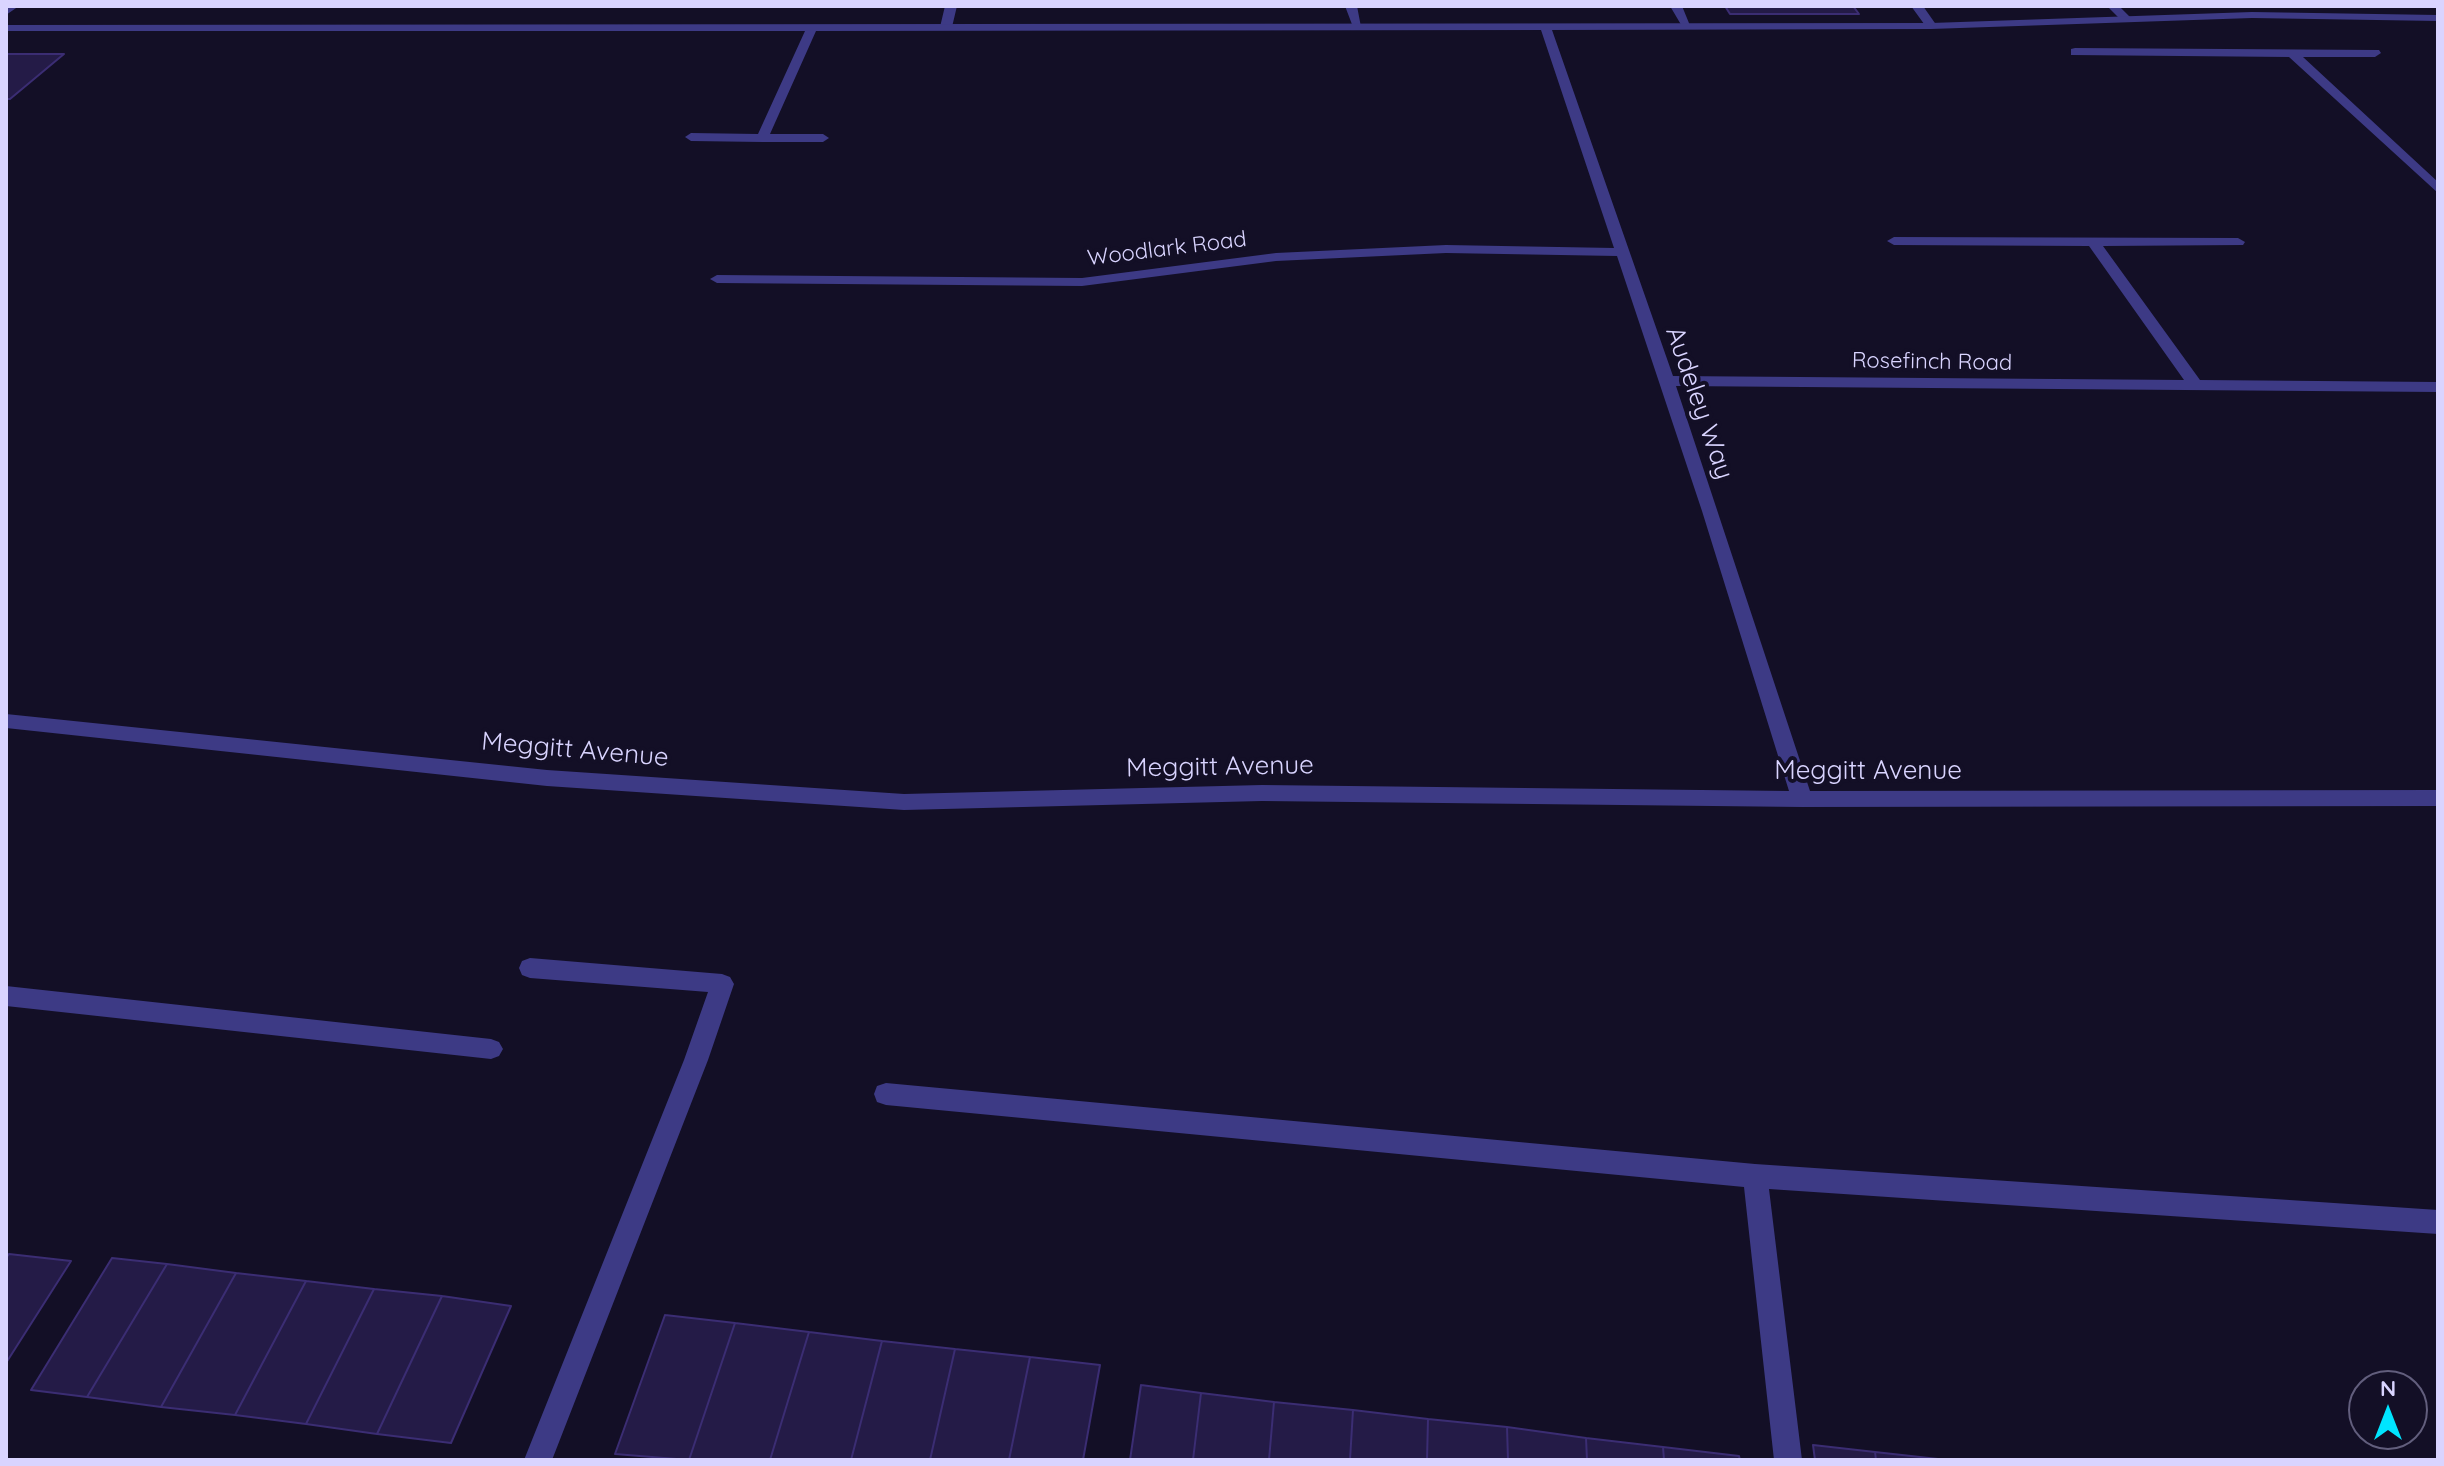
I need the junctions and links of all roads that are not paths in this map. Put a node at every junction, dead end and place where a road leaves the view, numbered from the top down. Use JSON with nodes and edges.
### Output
{"nodes":[{"id":1,"x":13,"y":6,"type":"edge"},
{"id":2,"x":951,"y":6,"type":"edge"},
{"id":3,"x":1351,"y":6,"type":"edge"},
{"id":4,"x":1676,"y":6,"type":"edge"},
{"id":5,"x":1917,"y":6,"type":"edge"},
{"id":6,"x":2113,"y":6,"type":"edge"},
{"id":7,"x":6,"y":12,"type":"edge"},
{"id":8,"x":2125,"y":18,"type":"junction"},
{"id":9,"x":2438,"y":18,"type":"edge"},
{"id":10,"x":1357,"y":25,"type":"junction"},
{"id":11,"x":1545,"y":26,"type":"junction"},
{"id":12,"x":1687,"y":26,"type":"junction"},
{"id":13,"x":1931,"y":26,"type":"junction"},
{"id":14,"x":812,"y":27,"type":"junction"},
{"id":15,"x":946,"y":27,"type":"junction"},
{"id":16,"x":6,"y":28,"type":"edge"},
{"id":17,"x":2075,"y":52,"type":"dead end"},
{"id":18,"x":2292,"y":53,"type":"junction"},
{"id":19,"x":2375,"y":53,"type":"dead end"},
{"id":20,"x":691,"y":137,"type":"dead end"},
{"id":21,"x":762,"y":138,"type":"junction"},
{"id":22,"x":823,"y":138,"type":"dead end"},
{"id":23,"x":2438,"y":189,"type":"edge"},
{"id":24,"x":1894,"y":241,"type":"dead end"},
{"id":25,"x":2093,"y":242,"type":"junction"},
{"id":26,"x":2238,"y":242,"type":"dead end"},
{"id":27,"x":1621,"y":252,"type":"junction"},
{"id":28,"x":717,"y":279,"type":"dead end"},
{"id":29,"x":1666,"y":381,"type":"junction"},
{"id":30,"x":2196,"y":386,"type":"junction"},
{"id":31,"x":2438,"y":387,"type":"edge"},
{"id":32,"x":6,"y":721,"type":"edge"},
{"id":33,"x":2438,"y":798,"type":"edge"},
{"id":34,"x":1802,"y":799,"type":"junction"},
{"id":35,"x":530,"y":968,"type":"dead end"},
{"id":36,"x":6,"y":996,"type":"edge"},
{"id":37,"x":491,"y":1049,"type":"dead end"},
{"id":38,"x":886,"y":1094,"type":"dead end"},
{"id":39,"x":1755,"y":1176,"type":"junction"},
{"id":40,"x":2438,"y":1222,"type":"edge"},
{"id":41,"x":538,"y":1460,"type":"edge"},
{"id":42,"x":1788,"y":1460,"type":"edge"}],
"edges":[{"from":1,"to":7,"type":"street"},
{"from":2,"to":15,"type":"street"},
{"from":3,"to":10,"type":"street"},
{"from":4,"to":12,"type":"street"},
{"from":5,"to":13,"type":"street"},
{"from":6,"to":8,"type":"street"},
{"from":8,"to":9,"type":"street"},
{"from":8,"to":13,"type":"street"},
{"from":10,"to":11,"type":"street"},
{"from":10,"to":15,"type":"street"},
{"from":11,"to":12,"type":"street"},
{"from":11,"to":27,"type":"street","name":"Audeley Way"},
{"from":12,"to":13,"type":"street"},
{"from":14,"to":15,"type":"street"},
{"from":14,"to":16,"type":"street"},
{"from":14,"to":21,"type":"street"},
{"from":17,"to":18,"type":"street"},
{"from":18,"to":19,"type":"street"},
{"from":18,"to":23,"type":"street"},
{"from":20,"to":21,"type":"street"},
{"from":21,"to":22,"type":"street"},
{"from":24,"to":25,"type":"street"},
{"from":25,"to":26,"type":"street"},
{"from":25,"to":30,"type":"street"},
{"from":27,"to":28,"type":"street","name":"Woodlark Road"},
{"from":27,"to":29,"type":"street","name":"Audeley Way"},
{"from":29,"to":30,"type":"street","name":"Rosefinch Road"},
{"from":29,"to":34,"type":"street","name":"Audeley Way"},
{"from":30,"to":31,"type":"street","name":"Rosefinch Road"},
{"from":32,"to":34,"type":"street","name":"Meggitt Avenue"},
{"from":33,"to":34,"type":"street","name":"Meggitt Avenue"},
{"from":35,"to":41,"type":"street"},
{"from":36,"to":37,"type":"street"},
{"from":38,"to":39,"type":"street"},
{"from":39,"to":40,"type":"street"},
{"from":39,"to":42,"type":"street"}]}
